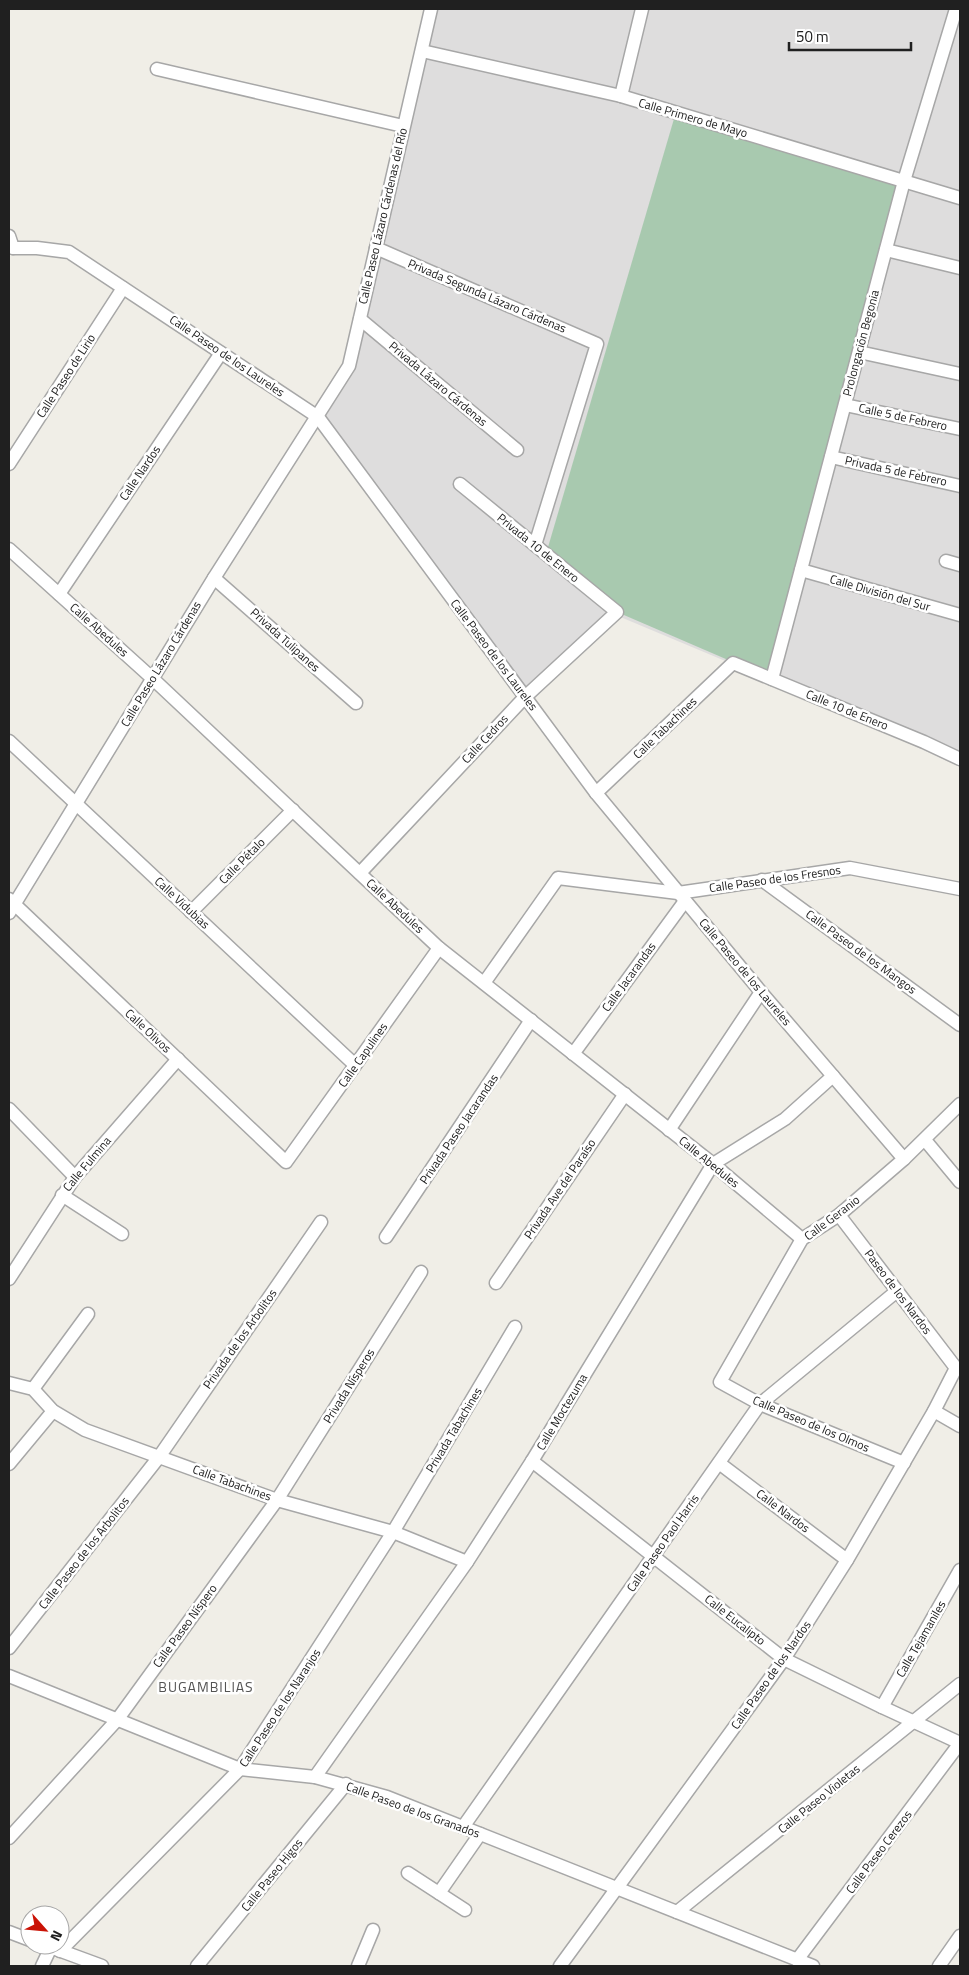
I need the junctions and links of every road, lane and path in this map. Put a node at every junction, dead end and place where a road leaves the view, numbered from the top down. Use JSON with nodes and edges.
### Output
{"nodes":[{"id":1,"x":431,"y":9,"type":"edge"},
{"id":2,"x":642,"y":9,"type":"edge"},
{"id":3,"x":956,"y":9,"type":"edge"},
{"id":4,"x":422,"y":51,"type":"junction"},
{"id":5,"x":156,"y":69,"type":"dead end"},
{"id":6,"x":621,"y":96,"type":"junction"},
{"id":7,"x":403,"y":126,"type":"junction"},
{"id":8,"x":904,"y":181,"type":"junction"},
{"id":9,"x":960,"y":198,"type":"edge"},
{"id":10,"x":10,"y":246,"type":"edge"},
{"id":11,"x":376,"y":248,"type":"junction"},
{"id":12,"x":886,"y":250,"type":"junction"},
{"id":13,"x":960,"y":268,"type":"edge"},
{"id":14,"x":123,"y":288,"type":"junction"},
{"id":15,"x":360,"y":319,"type":"junction"},
{"id":16,"x":221,"y":352,"type":"junction"},
{"id":17,"x":859,"y":352,"type":"junction"},
{"id":18,"x":960,"y":374,"type":"edge"},
{"id":19,"x":845,"y":405,"type":"junction"},
{"id":20,"x":318,"y":417,"type":"junction"},
{"id":21,"x":960,"y":429,"type":"edge"},
{"id":22,"x":517,"y":450,"type":"dead end"},
{"id":23,"x":831,"y":457,"type":"junction"},
{"id":24,"x":9,"y":464,"type":"edge"},
{"id":25,"x":460,"y":484,"type":"dead end"},
{"id":26,"x":960,"y":486,"type":"edge"},
{"id":27,"x":535,"y":545,"type":"junction"},
{"id":28,"x":9,"y":549,"type":"edge"},
{"id":29,"x":946,"y":561,"type":"dead end"},
{"id":30,"x":960,"y":565,"type":"edge"},
{"id":31,"x":801,"y":570,"type":"junction"},
{"id":32,"x":214,"y":578,"type":"junction"},
{"id":33,"x":59,"y":594,"type":"junction"},
{"id":34,"x":617,"y":612,"type":"joint"},
{"id":35,"x":960,"y":616,"type":"edge"},
{"id":36,"x":733,"y":663,"type":"joint"},
{"id":37,"x":152,"y":678,"type":"junction"},
{"id":38,"x":772,"y":679,"type":"junction"},
{"id":39,"x":524,"y":697,"type":"junction"},
{"id":40,"x":356,"y":703,"type":"dead end"},
{"id":41,"x":9,"y":741,"type":"edge"},
{"id":42,"x":960,"y":759,"type":"edge"},
{"id":43,"x":596,"y":793,"type":"junction"},
{"id":44,"x":77,"y":805,"type":"junction"},
{"id":45,"x":292,"y":810,"type":"junction"},
{"id":46,"x":360,"y":873,"type":"junction"},
{"id":47,"x":762,"y":880,"type":"junction"},
{"id":48,"x":960,"y":889,"type":"edge"},
{"id":49,"x":681,"y":897,"type":"junction"},
{"id":50,"x":11,"y":906,"type":"edge"},
{"id":51,"x":191,"y":912,"type":"junction"},
{"id":52,"x":439,"y":948,"type":"junction"},
{"id":53,"x":484,"y":983,"type":"junction"},
{"id":54,"x":761,"y":992,"type":"junction"},
{"id":55,"x":531,"y":1020,"type":"junction"},
{"id":56,"x":960,"y":1025,"type":"edge"},
{"id":57,"x":573,"y":1054,"type":"junction"},
{"id":58,"x":178,"y":1060,"type":"junction"},
{"id":59,"x":356,"y":1065,"type":"junction"},
{"id":60,"x":833,"y":1076,"type":"junction"},
{"id":61,"x":625,"y":1094,"type":"junction"},
{"id":62,"x":960,"y":1104,"type":"edge"},
{"id":63,"x":9,"y":1109,"type":"edge"},
{"id":64,"x":669,"y":1130,"type":"junction"},
{"id":65,"x":925,"y":1140,"type":"junction"},
{"id":66,"x":904,"y":1159,"type":"junction"},
{"id":67,"x":286,"y":1162,"type":"joint"},
{"id":68,"x":713,"y":1164,"type":"junction"},
{"id":69,"x":75,"y":1177,"type":"junction"},
{"id":70,"x":960,"y":1182,"type":"edge"},
{"id":71,"x":62,"y":1195,"type":"junction"},
{"id":72,"x":839,"y":1215,"type":"junction"},
{"id":73,"x":321,"y":1222,"type":"dead end"},
{"id":74,"x":122,"y":1234,"type":"dead end"},
{"id":75,"x":386,"y":1237,"type":"dead end"},
{"id":76,"x":802,"y":1240,"type":"junction"},
{"id":77,"x":421,"y":1272,"type":"dead end"},
{"id":78,"x":9,"y":1278,"type":"edge"},
{"id":79,"x":496,"y":1283,"type":"dead end"},
{"id":80,"x":897,"y":1291,"type":"junction"},
{"id":81,"x":88,"y":1314,"type":"dead end"},
{"id":82,"x":515,"y":1327,"type":"dead end"},
{"id":83,"x":956,"y":1368,"type":"joint"},
{"id":84,"x":9,"y":1382,"type":"edge"},
{"id":85,"x":720,"y":1382,"type":"joint"},
{"id":86,"x":34,"y":1389,"type":"junction"},
{"id":87,"x":760,"y":1404,"type":"junction"},
{"id":88,"x":54,"y":1411,"type":"junction"},
{"id":89,"x":934,"y":1411,"type":"junction"},
{"id":90,"x":960,"y":1426,"type":"edge"},
{"id":91,"x":159,"y":1457,"type":"junction"},
{"id":92,"x":532,"y":1462,"type":"junction"},
{"id":93,"x":719,"y":1463,"type":"junction"},
{"id":94,"x":904,"y":1463,"type":"junction"},
{"id":95,"x":9,"y":1464,"type":"edge"},
{"id":96,"x":277,"y":1500,"type":"junction"},
{"id":97,"x":393,"y":1532,"type":"junction"},
{"id":98,"x":654,"y":1556,"type":"junction"},
{"id":99,"x":847,"y":1560,"type":"junction"},
{"id":100,"x":467,"y":1562,"type":"junction"},
{"id":101,"x":960,"y":1570,"type":"edge"},
{"id":102,"x":9,"y":1648,"type":"edge"},
{"id":103,"x":784,"y":1659,"type":"junction"},
{"id":104,"x":9,"y":1676,"type":"edge"},
{"id":105,"x":960,"y":1684,"type":"edge"},
{"id":106,"x":882,"y":1707,"type":"junction"},
{"id":107,"x":117,"y":1720,"type":"junction"},
{"id":108,"x":914,"y":1722,"type":"junction"},
{"id":109,"x":960,"y":1743,"type":"edge"},
{"id":110,"x":240,"y":1769,"type":"junction"},
{"id":111,"x":315,"y":1777,"type":"junction"},
{"id":112,"x":346,"y":1784,"type":"junction"},
{"id":113,"x":463,"y":1827,"type":"junction"},
{"id":114,"x":480,"y":1834,"type":"junction"},
{"id":115,"x":9,"y":1838,"type":"edge"},
{"id":116,"x":408,"y":1873,"type":"dead end"},
{"id":117,"x":618,"y":1889,"type":"junction"},
{"id":118,"x":439,"y":1893,"type":"junction"},
{"id":119,"x":465,"y":1910,"type":"dead end"},
{"id":120,"x":676,"y":1912,"type":"junction"},
{"id":121,"x":373,"y":1930,"type":"dead end"},
{"id":122,"x":70,"y":1931,"type":"edge"},
{"id":123,"x":960,"y":1936,"type":"edge"},
{"id":124,"x":70,"y":1954,"type":"edge"},
{"id":125,"x":48,"y":1955,"type":"edge"},
{"id":126,"x":797,"y":1960,"type":"junction"},
{"id":127,"x":567,"y":1964,"type":"edge"},
{"id":128,"x":42,"y":1966,"type":"edge"},
{"id":129,"x":102,"y":1966,"type":"edge"},
{"id":130,"x":197,"y":1966,"type":"edge"},
{"id":131,"x":358,"y":1966,"type":"edge"},
{"id":132,"x":813,"y":1966,"type":"edge"},
{"id":133,"x":939,"y":1966,"type":"edge"}],
"edges":[{"from":1,"to":4,"type":"street","name":"Calle Paseo Lázaro Cárdenas del Río"},
{"from":2,"to":6,"type":"street"},
{"from":3,"to":8,"type":"street","name":"Prolongación Begonia"},
{"from":4,"to":6,"type":"street","name":"Calle Primero de Mayo"},
{"from":4,"to":7,"type":"street","name":"Calle Paseo Lázaro Cárdenas del Río"},
{"from":5,"to":7,"type":"street"},
{"from":6,"to":8,"type":"street","name":"Calle Primero de Mayo"},
{"from":7,"to":11,"type":"street","name":"Calle Paseo Lázaro Cárdenas del Río"},
{"from":8,"to":9,"type":"street","name":"Calle Primero de Mayo"},
{"from":8,"to":12,"type":"street","name":"Prolongación Begonia"},
{"from":10,"to":14,"type":"street","name":"Calle Paseo de los Laureles"},
{"from":11,"to":15,"type":"street","name":"Calle Paseo Lázaro Cárdenas del Río"},
{"from":11,"to":27,"type":"street","name":"Privada Segunda Lázaro Cárdenas"},
{"from":12,"to":13,"type":"street"},
{"from":12,"to":17,"type":"street","name":"Prolongación Begonia"},
{"from":14,"to":16,"type":"street","name":"Calle Paseo de los Laureles"},
{"from":14,"to":24,"type":"street","name":"Calle Paseo de Lirio"},
{"from":15,"to":20,"type":"street","name":"Calle Paseo Lázaro Cárdenas del Río"},
{"from":15,"to":22,"type":"street","name":"Privada Lázaro Cárdenas"},
{"from":16,"to":20,"type":"street","name":"Calle Paseo de los Laureles"},
{"from":16,"to":33,"type":"street","name":"Calle Nardos"},
{"from":17,"to":18,"type":"street"},
{"from":17,"to":19,"type":"street","name":"Prolongación Begonia"},
{"from":19,"to":21,"type":"street","name":"Calle 5 de Febrero"},
{"from":19,"to":23,"type":"street","name":"Prolongación Begonia"},
{"from":20,"to":32,"type":"street","name":"Calle Paseo Lázaro Cárdenas"},
{"from":20,"to":39,"type":"street","name":"Calle Paseo de los Laureles"},
{"from":23,"to":26,"type":"street","name":"Privada 5 de Febrero"},
{"from":23,"to":31,"type":"street","name":"Prolongación Begonia"},
{"from":25,"to":27,"type":"street","name":"Privada 10 de Enero"},
{"from":27,"to":34,"type":"street","name":"Privada 10 de Enero"},
{"from":28,"to":33,"type":"street","name":"Calle Abedules"},
{"from":29,"to":30,"type":"street"},
{"from":31,"to":35,"type":"street","name":"Calle División del Sur"},
{"from":31,"to":38,"type":"street","name":"Prolongación Begonia"},
{"from":32,"to":37,"type":"street","name":"Calle Paseo Lázaro Cárdenas"},
{"from":32,"to":40,"type":"street","name":"Privada Tulipanes"},
{"from":33,"to":37,"type":"street","name":"Calle Abedules"},
{"from":34,"to":39,"type":"street","name":"Calle Cedros"},
{"from":36,"to":38,"type":"street","name":"Calle 10 de Enero"},
{"from":36,"to":43,"type":"street","name":"Calle Tabachines"},
{"from":37,"to":44,"type":"street","name":"Calle Paseo Lázaro Cárdenas"},
{"from":37,"to":45,"type":"street","name":"Calle Abedules"},
{"from":38,"to":42,"type":"street","name":"Calle 10 de Enero"},
{"from":39,"to":43,"type":"street","name":"Calle Paseo de los Laureles"},
{"from":39,"to":46,"type":"street","name":"Calle Cedros"},
{"from":41,"to":44,"type":"street","name":"Calle Vidubias"},
{"from":43,"to":49,"type":"street","name":"Calle Paseo de los Laureles"},
{"from":44,"to":50,"type":"street","name":"Calle Paseo Lázaro Cárdenas"},
{"from":44,"to":51,"type":"street","name":"Calle Vidubias"},
{"from":45,"to":46,"type":"street","name":"Calle Abedules"},
{"from":45,"to":51,"type":"street","name":"Calle Pétalo"},
{"from":46,"to":52,"type":"street","name":"Calle Abedules"},
{"from":47,"to":48,"type":"street","name":"Calle Paseo de los Fresnos"},
{"from":47,"to":49,"type":"street","name":"Calle Paseo de los Fresnos"},
{"from":47,"to":56,"type":"street","name":"Calle Paseo de los Mangos"},
{"from":49,"to":53,"type":"street"},
{"from":49,"to":54,"type":"street","name":"Calle Paseo de los Laureles"},
{"from":49,"to":57,"type":"street","name":"Calle Jacarandas"},
{"from":50,"to":58,"type":"street","name":"Calle Olivos"},
{"from":51,"to":59,"type":"street","name":"Calle Vidubias"},
{"from":52,"to":53,"type":"street","name":"Calle Abedules"},
{"from":52,"to":59,"type":"street","name":"Calle Capulines"},
{"from":53,"to":55,"type":"street","name":"Calle Abedules"},
{"from":54,"to":60,"type":"street","name":"Calle Paseo de los Laureles"},
{"from":54,"to":64,"type":"street"},
{"from":55,"to":57,"type":"street","name":"Calle Abedules"},
{"from":55,"to":75,"type":"street","name":"Privada Paseo Jacarandas"},
{"from":57,"to":61,"type":"street","name":"Calle Abedules"},
{"from":58,"to":67,"type":"street","name":"Calle Olivos"},
{"from":58,"to":69,"type":"street","name":"Calle Fulmina"},
{"from":59,"to":67,"type":"street","name":"Calle Capulines"},
{"from":60,"to":66,"type":"street","name":"Calle Paseo de los Laureles"},
{"from":60,"to":68,"type":"street","name":"Calle Moctezuma"},
{"from":61,"to":64,"type":"street","name":"Calle Abedules"},
{"from":61,"to":79,"type":"street","name":"Privada Ave del Paraíso"},
{"from":62,"to":65,"type":"street","name":"Calle Geranio"},
{"from":63,"to":69,"type":"street"},
{"from":64,"to":68,"type":"street","name":"Calle Abedules"},
{"from":65,"to":66,"type":"street","name":"Calle Geranio"},
{"from":65,"to":70,"type":"street"},
{"from":66,"to":72,"type":"street","name":"Calle Geranio"},
{"from":68,"to":76,"type":"street","name":"Calle Abedules"},
{"from":68,"to":92,"type":"street","name":"Calle Moctezuma"},
{"from":69,"to":71,"type":"street","name":"Calle Fulmina"},
{"from":71,"to":74,"type":"street"},
{"from":71,"to":78,"type":"street","name":"Calle Fulmina"},
{"from":72,"to":76,"type":"street","name":"Calle Geranio"},
{"from":72,"to":80,"type":"street","name":"Paseo de los Nardos"},
{"from":73,"to":91,"type":"street","name":"Privada de los Arbolitos"},
{"from":76,"to":85,"type":"street","name":"Calle Geranio"},
{"from":77,"to":96,"type":"street","name":"Privada Nísperos"},
{"from":80,"to":83,"type":"street","name":"Paseo de los Nardos"},
{"from":80,"to":87,"type":"street","name":"Calle Paseo Paol Harris"},
{"from":81,"to":86,"type":"street"},
{"from":82,"to":97,"type":"street","name":"Privada Tabachines"},
{"from":83,"to":89,"type":"street","name":"Calle Paseo de los Nardos"},
{"from":84,"to":86,"type":"street"},
{"from":85,"to":87,"type":"street","name":"Calle Paseo de los Olmos"},
{"from":86,"to":88,"type":"street","name":"Calle Tabachines"},
{"from":87,"to":93,"type":"street","name":"Calle Paseo Paol Harris"},
{"from":87,"to":94,"type":"street","name":"Calle Paseo de los Olmos"},
{"from":88,"to":91,"type":"street","name":"Calle Tabachines"},
{"from":88,"to":95,"type":"street"},
{"from":89,"to":90,"type":"street"},
{"from":89,"to":94,"type":"street","name":"Calle Paseo de los Nardos"},
{"from":91,"to":96,"type":"street","name":"Calle Tabachines"},
{"from":91,"to":102,"type":"street","name":"Calle Paseo de los Arbolitos"},
{"from":92,"to":98,"type":"street","name":"Calle Eucalipto"},
{"from":92,"to":100,"type":"street","name":"Calle Moctezuma"},
{"from":93,"to":98,"type":"street","name":"Calle Paseo Paol Harris"},
{"from":93,"to":99,"type":"street","name":"Calle Nardos"},
{"from":94,"to":99,"type":"street","name":"Calle Paseo de los Nardos"},
{"from":96,"to":97,"type":"street","name":"Calle Tabachines"},
{"from":96,"to":107,"type":"street","name":"Calle Paseo Níspero"},
{"from":97,"to":100,"type":"street","name":"Calle Tabachines"},
{"from":97,"to":110,"type":"street","name":"Calle Paseo de los Naranjos"},
{"from":98,"to":103,"type":"street","name":"Calle Eucalipto"},
{"from":98,"to":113,"type":"street","name":"Calle Paseo Paol Harris"},
{"from":99,"to":103,"type":"street","name":"Calle Paseo de los Nardos"},
{"from":100,"to":111,"type":"street","name":"Calle Moctezuma"},
{"from":101,"to":106,"type":"street","name":"Calle Tejamaniles"},
{"from":103,"to":106,"type":"street","name":"Calle Eucalipto"},
{"from":103,"to":117,"type":"street","name":"Calle Paseo de los Nardos"},
{"from":104,"to":107,"type":"street","name":"Calle Paseo de los Granados"},
{"from":105,"to":108,"type":"street","name":"Calle Paseo Violetas"},
{"from":106,"to":108,"type":"street","name":"Calle Eucalipto"},
{"from":107,"to":110,"type":"street","name":"Calle Paseo de los Granados"},
{"from":107,"to":115,"type":"street","name":"Calle Paseo Níspero"},
{"from":108,"to":109,"type":"street","name":"Calle Eucalipto"},
{"from":108,"to":120,"type":"street","name":"Calle Paseo Violetas"},
{"from":109,"to":126,"type":"street","name":"Calle Paseo Cerezos"},
{"from":110,"to":111,"type":"street","name":"Calle Paseo de los Granados"},
{"from":110,"to":122,"type":"street","name":"Calle Paseo de los Naranjos"},
{"from":111,"to":112,"type":"street","name":"Calle Paseo de los Granados"},
{"from":112,"to":113,"type":"street","name":"Calle Paseo de los Granados"},
{"from":112,"to":130,"type":"street","name":"Calle Paseo Higos"},
{"from":113,"to":114,"type":"street","name":"Calle Paseo de los Granados"},
{"from":114,"to":117,"type":"street","name":"Calle Paseo de los Granados"},
{"from":114,"to":118,"type":"street"},
{"from":116,"to":118,"type":"street"},
{"from":117,"to":120,"type":"street","name":"Calle Paseo de los Granados"},
{"from":117,"to":127,"type":"street","name":"Calle Paseo de los Nardos"},
{"from":118,"to":119,"type":"street"},
{"from":120,"to":126,"type":"street","name":"Calle Paseo de los Granados"},
{"from":121,"to":131,"type":"street"},
{"from":123,"to":133,"type":"street"},
{"from":124,"to":129,"type":"street"},
{"from":125,"to":128,"type":"street","name":"Calle Paseo de los Naranjos"},
{"from":126,"to":132,"type":"street","name":"Calle Paseo de los Granados"}]}
